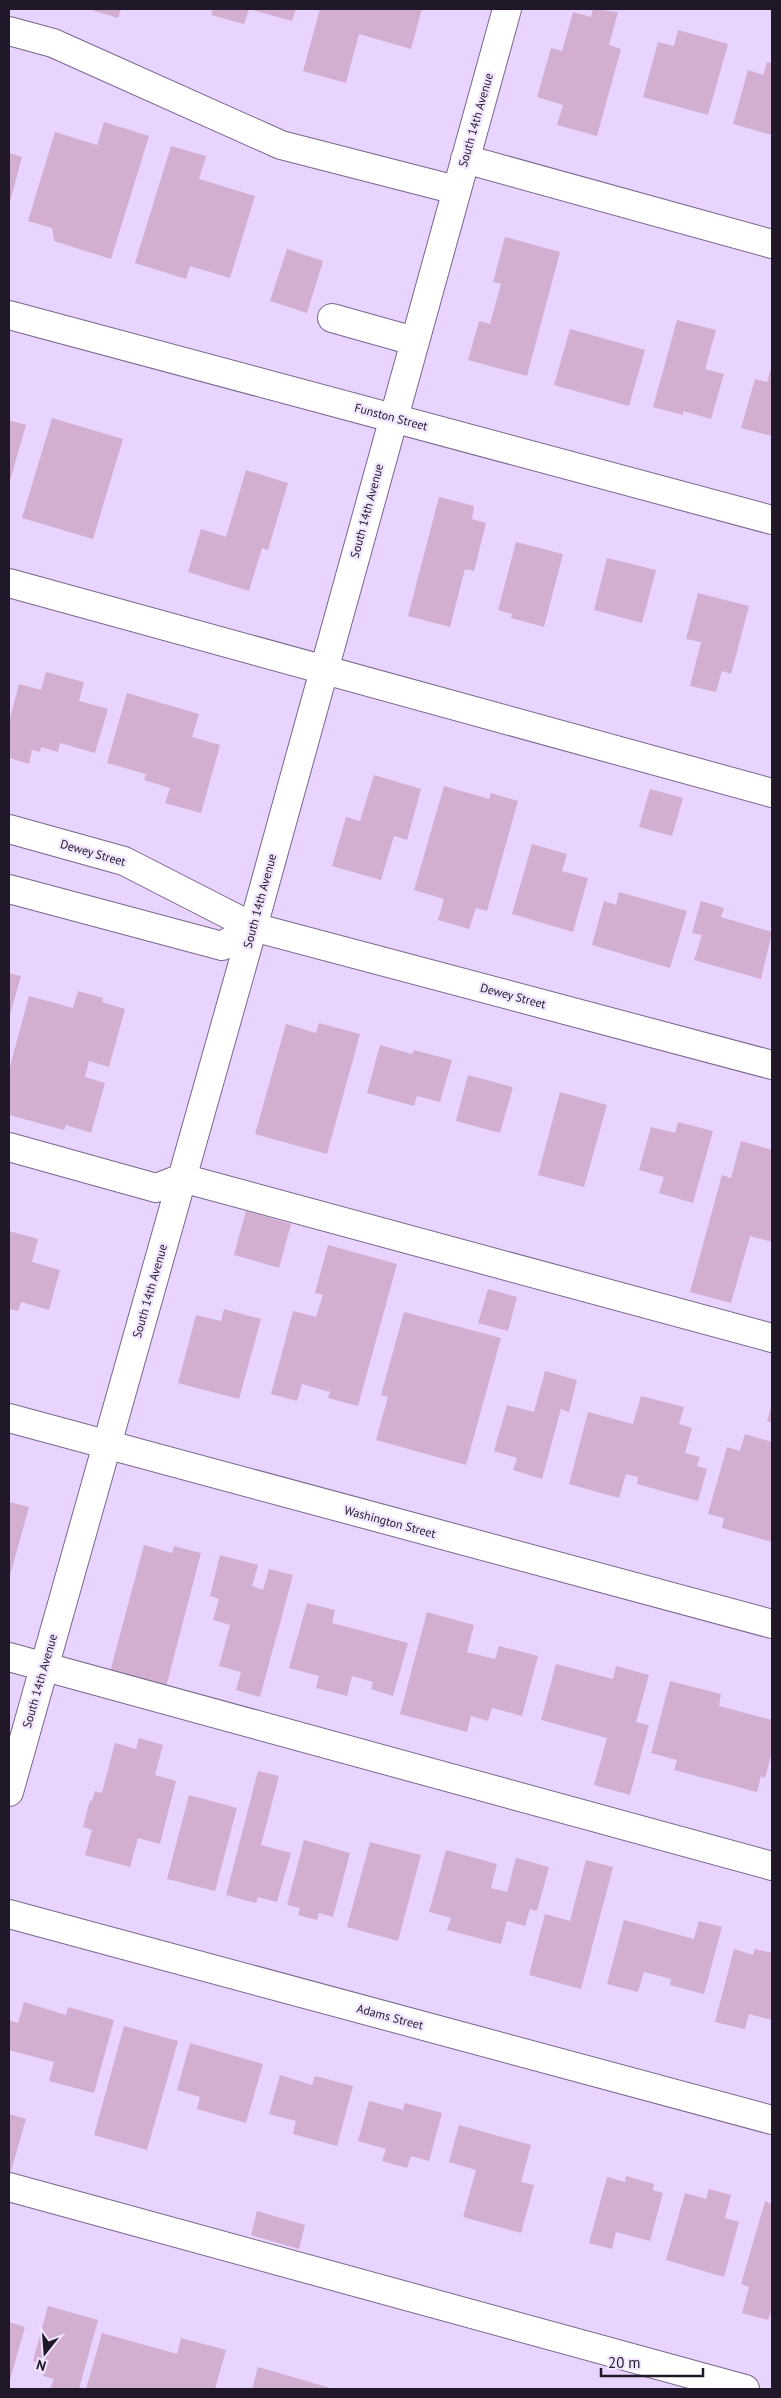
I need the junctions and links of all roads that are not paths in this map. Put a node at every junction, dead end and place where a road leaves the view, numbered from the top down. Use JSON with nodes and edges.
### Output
{"nodes":[{"id":1,"x":507,"y":9,"type":"edge"},
{"id":2,"x":9,"y":31,"type":"edge"},
{"id":3,"x":465,"y":159,"type":"junction"},
{"id":4,"x":456,"y":190,"type":"junction"},
{"id":5,"x":772,"y":244,"type":"edge"},
{"id":6,"x":9,"y":315,"type":"edge"},
{"id":7,"x":332,"y":318,"type":"dead end"},
{"id":8,"x":414,"y":341,"type":"junction"},
{"id":9,"x":393,"y":418,"type":"junction"},
{"id":10,"x":772,"y":520,"type":"edge"},
{"id":11,"x":9,"y":583,"type":"edge"},
{"id":12,"x":323,"y":670,"type":"junction"},
{"id":13,"x":772,"y":793,"type":"edge"},
{"id":14,"x":9,"y":829,"type":"edge"},
{"id":15,"x":9,"y":889,"type":"edge"},
{"id":16,"x":253,"y":927,"type":"junction"},
{"id":17,"x":772,"y":1065,"type":"edge"},
{"id":18,"x":9,"y":1147,"type":"edge"},
{"id":19,"x":182,"y":1178,"type":"junction"},
{"id":20,"x":772,"y":1338,"type":"edge"},
{"id":21,"x":9,"y":1418,"type":"edge"},
{"id":22,"x":106,"y":1446,"type":"junction"},
{"id":23,"x":772,"y":1624,"type":"edge"},
{"id":24,"x":9,"y":1657,"type":"edge"},
{"id":25,"x":44,"y":1667,"type":"junction"},
{"id":26,"x":9,"y":1792,"type":"edge"},
{"id":27,"x":772,"y":1866,"type":"edge"},
{"id":28,"x":9,"y":1914,"type":"edge"},
{"id":29,"x":772,"y":2120,"type":"edge"},
{"id":30,"x":9,"y":2187,"type":"edge"},
{"id":31,"x":745,"y":2389,"type":"edge"}],
"edges":[{"from":1,"to":3,"type":"street","name":"South 14th Avenue"},
{"from":2,"to":4,"type":"street"},
{"from":3,"to":4,"type":"street","name":"South 14th Avenue"},
{"from":3,"to":5,"type":"street"},
{"from":4,"to":8,"type":"street","name":"South 14th Avenue"},
{"from":6,"to":9,"type":"street","name":"Funston Street"},
{"from":7,"to":8,"type":"street"},
{"from":8,"to":9,"type":"street","name":"South 14th Avenue"},
{"from":9,"to":10,"type":"street","name":"Funston Street"},
{"from":9,"to":12,"type":"street","name":"South 14th Avenue"},
{"from":11,"to":12,"type":"street"},
{"from":12,"to":13,"type":"street"},
{"from":12,"to":16,"type":"street","name":"South 14th Avenue"},
{"from":14,"to":16,"type":"street","name":"Dewey Street"},
{"from":15,"to":16,"type":"street"},
{"from":16,"to":17,"type":"street","name":"Dewey Street"},
{"from":16,"to":19,"type":"street","name":"South 14th Avenue"},
{"from":18,"to":19,"type":"street"},
{"from":19,"to":20,"type":"street"},
{"from":19,"to":22,"type":"street","name":"South 14th Avenue"},
{"from":21,"to":22,"type":"street","name":"Washington Street"},
{"from":22,"to":23,"type":"street","name":"Washington Street"},
{"from":22,"to":25,"type":"street","name":"South 14th Avenue"},
{"from":24,"to":25,"type":"street"},
{"from":25,"to":26,"type":"street","name":"South 14th Avenue"},
{"from":25,"to":27,"type":"street"},
{"from":28,"to":29,"type":"street","name":"Adams Street"},
{"from":30,"to":31,"type":"street"}]}
